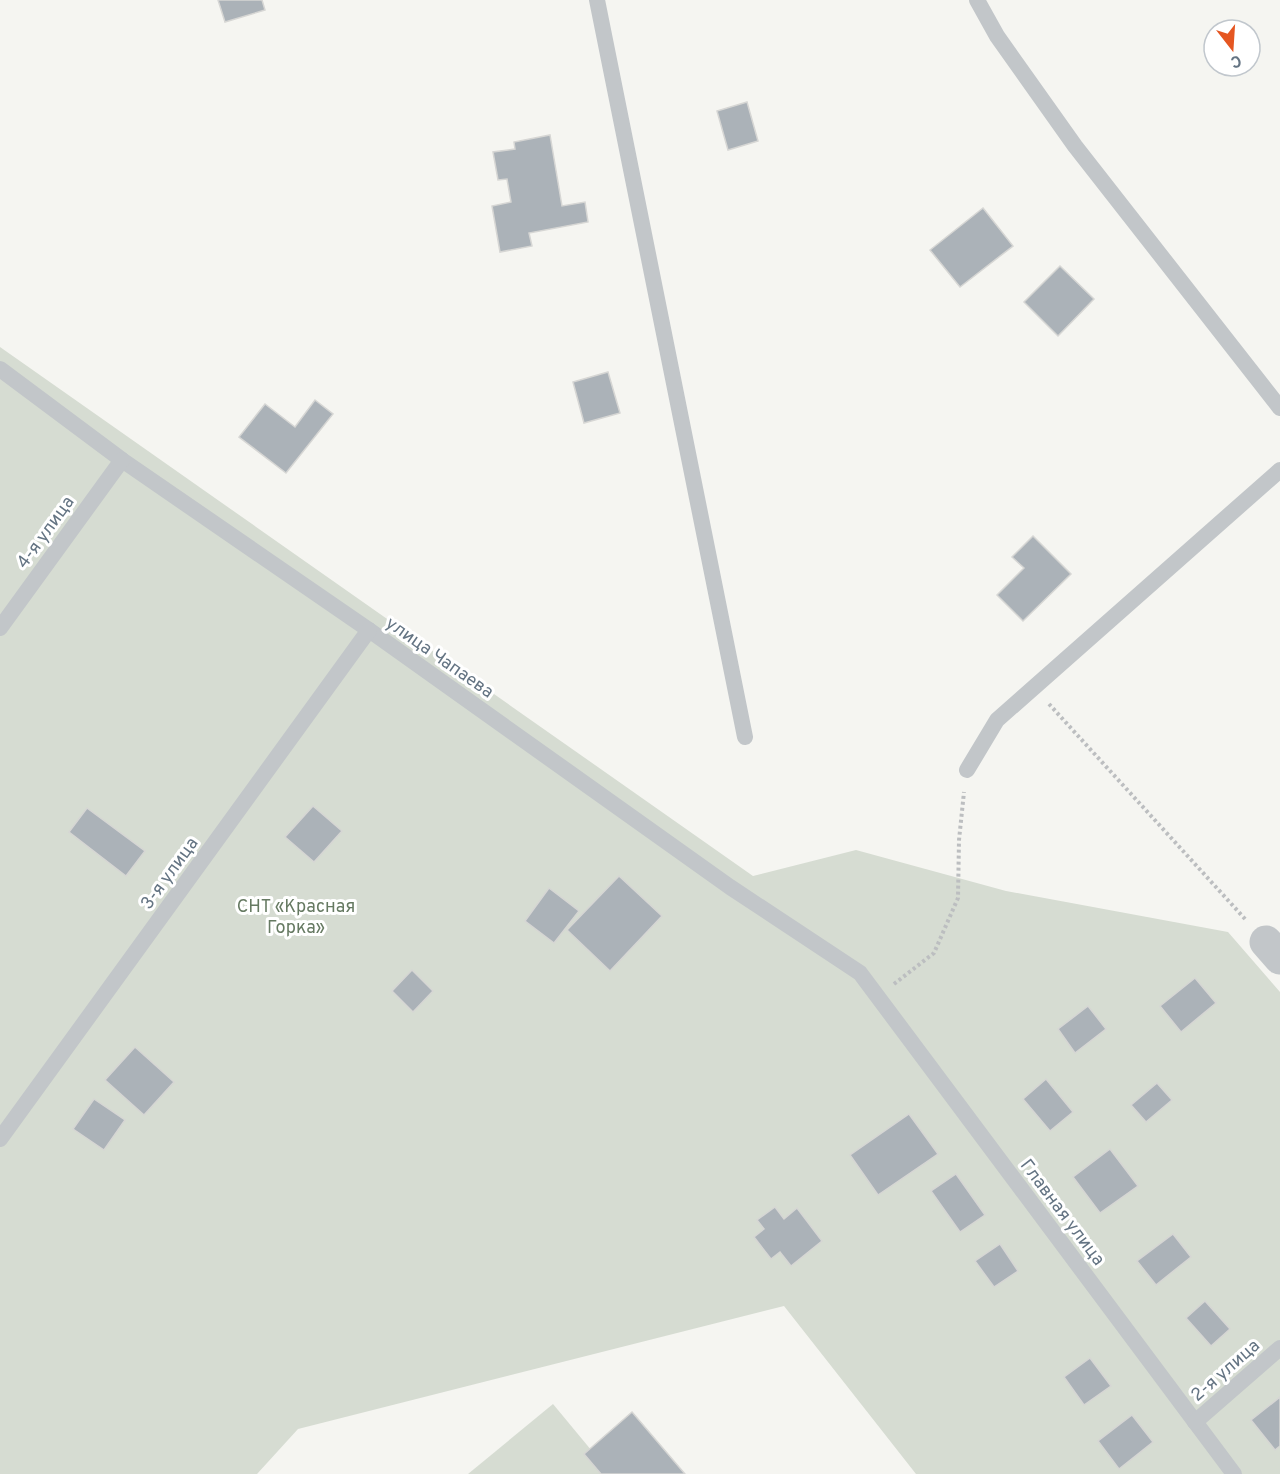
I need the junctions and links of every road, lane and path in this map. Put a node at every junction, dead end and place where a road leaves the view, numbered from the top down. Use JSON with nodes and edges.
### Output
{"nodes":[{"id":1,"x":597,"y":0,"type":"edge"},
{"id":2,"x":976,"y":0,"type":"edge"},
{"id":3,"x":0,"y":369,"type":"edge"},
{"id":4,"x":1280,"y":408,"type":"edge"},
{"id":5,"x":122,"y":460,"type":"junction"},
{"id":6,"x":1280,"y":470,"type":"edge"},
{"id":7,"x":0,"y":628,"type":"edge"},
{"id":8,"x":369,"y":630,"type":"junction"},
{"id":9,"x":1034,"y":688,"type":"junction"},
{"id":10,"x":745,"y":736,"type":"dead end"},
{"id":11,"x":967,"y":770,"type":"joint"},
{"id":12,"x":1273,"y":950,"type":"edge"},
{"id":13,"x":860,"y":973,"type":"joint"},
{"id":14,"x":878,"y":996,"type":"junction"},
{"id":15,"x":0,"y":1139,"type":"edge"},
{"id":16,"x":1280,"y":1348,"type":"edge"},
{"id":17,"x":1195,"y":1422,"type":"junction"},
{"id":18,"x":1234,"y":1474,"type":"edge"}],
"edges":[{"from":1,"to":10,"type":"lane"},
{"from":2,"to":4,"type":"lane"},
{"from":3,"to":5,"type":"lane","name":"улица Чапаева"},
{"from":5,"to":7,"type":"lane","name":"4-я улица"},
{"from":5,"to":8,"type":"lane","name":"улица Чапаева"},
{"from":6,"to":9,"type":"lane"},
{"from":8,"to":13,"type":"lane","name":"улица Чапаева"},
{"from":8,"to":15,"type":"lane","name":"3-я улица"},
{"from":9,"to":11,"type":"lane"},
{"from":9,"to":12,"type":"path"},
{"from":11,"to":14,"type":"path"},
{"from":13,"to":14,"type":"lane","name":"Главная улица"},
{"from":14,"to":17,"type":"lane","name":"Главная улица"},
{"from":16,"to":17,"type":"lane","name":"2-я улица"},
{"from":17,"to":18,"type":"lane","name":"Главная улица"}]}
